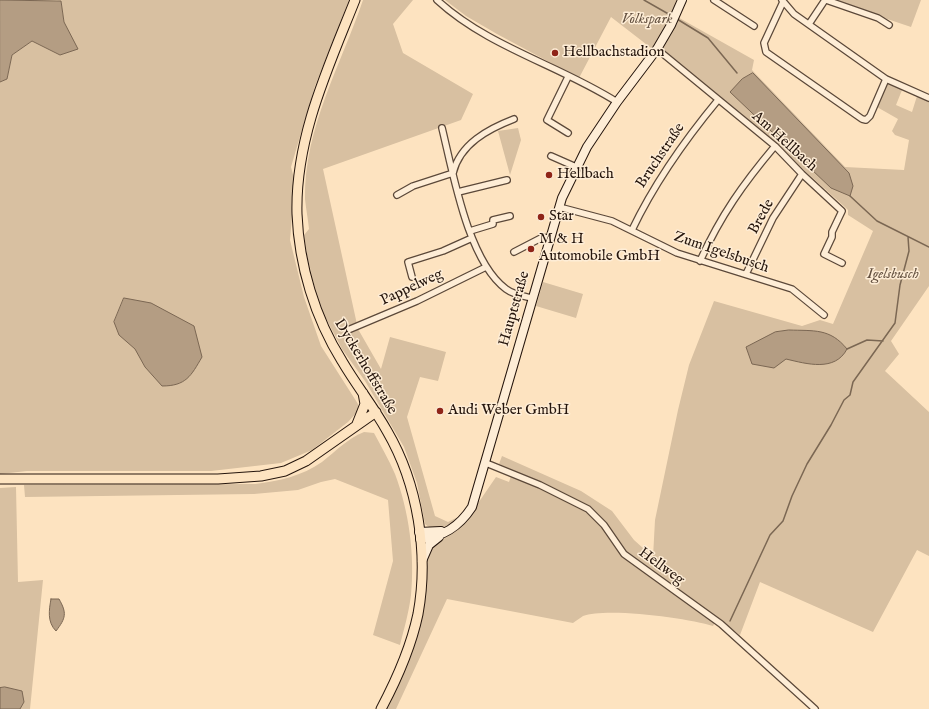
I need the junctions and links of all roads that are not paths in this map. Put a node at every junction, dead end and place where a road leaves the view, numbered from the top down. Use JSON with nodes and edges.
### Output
{"nodes":[{"id":1,"x":355,"y":0,"type":"edge"},
{"id":2,"x":438,"y":0,"type":"edge"},
{"id":3,"x":682,"y":0,"type":"edge"},
{"id":4,"x":714,"y":0,"type":"edge"},
{"id":5,"x":826,"y":0,"type":"edge"},
{"id":6,"x":782,"y":1,"type":"edge"},
{"id":7,"x":809,"y":24,"type":"junction"},
{"id":8,"x":889,"y":25,"type":"dead end"},
{"id":9,"x":754,"y":26,"type":"dead end"},
{"id":10,"x":657,"y":49,"type":"junction"},
{"id":11,"x":568,"y":77,"type":"junction"},
{"id":12,"x":886,"y":78,"type":"junction"},
{"id":13,"x":929,"y":98,"type":"edge"},
{"id":14,"x":718,"y":100,"type":"junction"},
{"id":15,"x":617,"y":102,"type":"junction"},
{"id":16,"x":514,"y":119,"type":"dead end"},
{"id":17,"x":442,"y":128,"type":"dead end"},
{"id":18,"x":568,"y":132,"type":"dead end"},
{"id":19,"x":775,"y":146,"type":"junction"},
{"id":20,"x":551,"y":156,"type":"dead end"},
{"id":21,"x":576,"y":167,"type":"junction"},
{"id":22,"x":453,"y":173,"type":"junction"},
{"id":23,"x":802,"y":174,"type":"junction"},
{"id":24,"x":507,"y":180,"type":"dead end"},
{"id":25,"x":458,"y":192,"type":"junction"},
{"id":26,"x":397,"y":195,"type":"dead end"},
{"id":27,"x":560,"y":208,"type":"junction"},
{"id":28,"x":510,"y":216,"type":"dead end"},
{"id":29,"x":632,"y":230,"type":"junction"},
{"id":30,"x":470,"y":231,"type":"junction"},
{"id":31,"x":472,"y":238,"type":"junction"},
{"id":32,"x":550,"y":238,"type":"junction"},
{"id":33,"x":514,"y":252,"type":"dead end"},
{"id":34,"x":700,"y":261,"type":"junction"},
{"id":35,"x":842,"y":263,"type":"dead end"},
{"id":36,"x":486,"y":266,"type":"junction"},
{"id":37,"x":746,"y":274,"type":"junction"},
{"id":38,"x":412,"y":277,"type":"dead end"},
{"id":39,"x":532,"y":298,"type":"junction"},
{"id":40,"x":824,"y":315,"type":"dead end"},
{"id":41,"x":348,"y":330,"type":"dead end"},
{"id":42,"x":363,"y":391,"type":"junction"},
{"id":43,"x":376,"y":412,"type":"junction"},
{"id":44,"x":357,"y":424,"type":"junction"},
{"id":45,"x":486,"y":463,"type":"junction"},
{"id":46,"x":0,"y":479,"type":"edge"},
{"id":47,"x":452,"y":529,"type":"junction"},
{"id":48,"x":420,"y":535,"type":"junction"},
{"id":49,"x":441,"y":535,"type":"junction"},
{"id":50,"x":422,"y":562,"type":"junction"},
{"id":51,"x":381,"y":709,"type":"edge"},
{"id":52,"x":815,"y":709,"type":"edge"}],
"edges":[{"from":1,"to":42,"type":"main road","name":"Dyckerhoffstraße"},
{"from":2,"to":11,"type":"street"},
{"from":3,"to":10,"type":"street","name":"Hauptstraße"},
{"from":4,"to":9,"type":"street"},
{"from":5,"to":7,"type":"street"},
{"from":5,"to":8,"type":"street"},
{"from":6,"to":7,"type":"street"},
{"from":6,"to":12,"type":"street"},
{"from":7,"to":12,"type":"street"},
{"from":10,"to":14,"type":"street","name":"Am Hellbach"},
{"from":10,"to":15,"type":"street","name":"Hauptstraße"},
{"from":11,"to":15,"type":"street"},
{"from":11,"to":18,"type":"street"},
{"from":12,"to":13,"type":"street"},
{"from":14,"to":19,"type":"street","name":"Am Hellbach"},
{"from":14,"to":29,"type":"street","name":"Bruchstraße"},
{"from":15,"to":21,"type":"street","name":"Hauptstraße"},
{"from":16,"to":22,"type":"street"},
{"from":17,"to":22,"type":"street"},
{"from":19,"to":23,"type":"street","name":"Am Hellbach"},
{"from":19,"to":34,"type":"street"},
{"from":20,"to":21,"type":"street"},
{"from":21,"to":27,"type":"street","name":"Hauptstraße"},
{"from":22,"to":25,"type":"street"},
{"from":22,"to":26,"type":"street"},
{"from":23,"to":35,"type":"street","name":"Am Hellbach"},
{"from":23,"to":37,"type":"street","name":"Brede"},
{"from":24,"to":25,"type":"street"},
{"from":25,"to":30,"type":"street"},
{"from":27,"to":29,"type":"street","name":"Zum Igelsbusch"},
{"from":27,"to":32,"type":"street","name":"Hauptstraße"},
{"from":28,"to":30,"type":"street"},
{"from":29,"to":34,"type":"street","name":"Zum Igelsbusch"},
{"from":30,"to":31,"type":"street"},
{"from":31,"to":36,"type":"street"},
{"from":31,"to":38,"type":"street"},
{"from":32,"to":33,"type":"street"},
{"from":32,"to":39,"type":"street","name":"Hauptstraße"},
{"from":34,"to":37,"type":"street","name":"Zum Igelsbusch"},
{"from":36,"to":39,"type":"street"},
{"from":36,"to":41,"type":"street","name":"Pappelweg"},
{"from":37,"to":40,"type":"street","name":"Zum Igelsbusch"},
{"from":39,"to":45,"type":"street","name":"Hauptstraße"},
{"from":42,"to":43,"type":"main road","name":"Dyckerhoffstraße"},
{"from":42,"to":44,"type":"main road"},
{"from":43,"to":44,"type":"main road"},
{"from":43,"to":48,"type":"main road","name":"Dyckerhoffstraße"},
{"from":44,"to":46,"type":"main road"},
{"from":45,"to":47,"type":"street","name":"Hauptstraße"},
{"from":45,"to":52,"type":"street","name":"Hellweg"},
{"from":47,"to":48,"type":"street"},
{"from":47,"to":49,"type":"street","name":"Hauptstraße"},
{"from":48,"to":49,"type":"street","name":"Hauptstraße"},
{"from":48,"to":50,"type":"main road","name":"Dyckerhoffstraße"},
{"from":49,"to":50,"type":"street"},
{"from":50,"to":51,"type":"main road","name":"Dyckerhoffstraße"}]}
